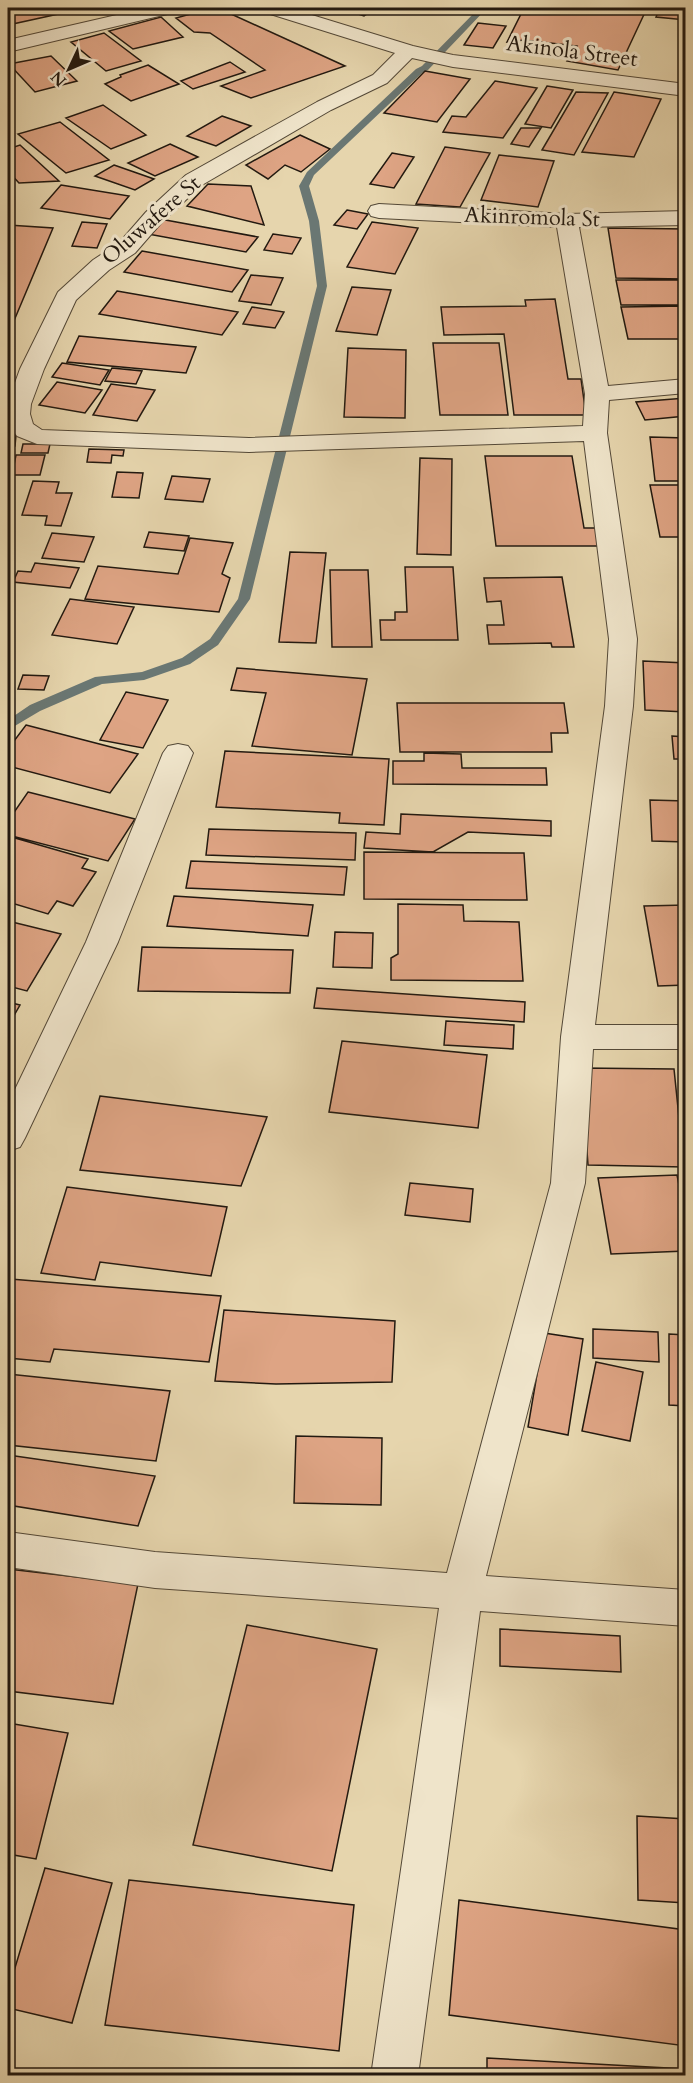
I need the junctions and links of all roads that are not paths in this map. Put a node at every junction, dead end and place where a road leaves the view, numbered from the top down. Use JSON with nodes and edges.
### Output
{"nodes":[{"id":1,"x":169,"y":8,"type":"edge"},
{"id":2,"x":271,"y":8,"type":"edge"},
{"id":3,"x":8,"y":46,"type":"edge"},
{"id":4,"x":411,"y":52,"type":"junction"},
{"id":5,"x":686,"y":90,"type":"edge"},
{"id":6,"x":380,"y":211,"type":"dead end"},
{"id":7,"x":686,"y":218,"type":"edge"},
{"id":8,"x":567,"y":221,"type":"junction"},
{"id":9,"x":686,"y":386,"type":"edge"},
{"id":10,"x":597,"y":394,"type":"junction"},
{"id":11,"x":595,"y":433,"type":"junction"},
{"id":12,"x":178,"y":753,"type":"dead end"},
{"id":13,"x":577,"y":1037,"type":"junction"},
{"id":14,"x":686,"y":1037,"type":"edge"},
{"id":15,"x":8,"y":1138,"type":"edge"},
{"id":16,"x":8,"y":1550,"type":"edge"},
{"id":17,"x":462,"y":1591,"type":"junction"},
{"id":18,"x":686,"y":1608,"type":"edge"},
{"id":19,"x":394,"y":2076,"type":"edge"}],
"edges":[{"from":1,"to":3,"type":"street"},
{"from":2,"to":4,"type":"street","name":"Akinola Street"},
{"from":4,"to":5,"type":"street","name":"Akinola Street"},
{"from":4,"to":11,"type":"street","name":"Oluwafere St"},
{"from":6,"to":8,"type":"street","name":"Akinromola St"},
{"from":7,"to":8,"type":"street","name":"Akinromola St"},
{"from":8,"to":10,"type":"street"},
{"from":9,"to":10,"type":"street"},
{"from":10,"to":11,"type":"street"},
{"from":11,"to":13,"type":"street"},
{"from":12,"to":15,"type":"street"},
{"from":13,"to":14,"type":"street"},
{"from":13,"to":17,"type":"street"},
{"from":16,"to":17,"type":"street"},
{"from":17,"to":18,"type":"street"},
{"from":17,"to":19,"type":"street"}]}
